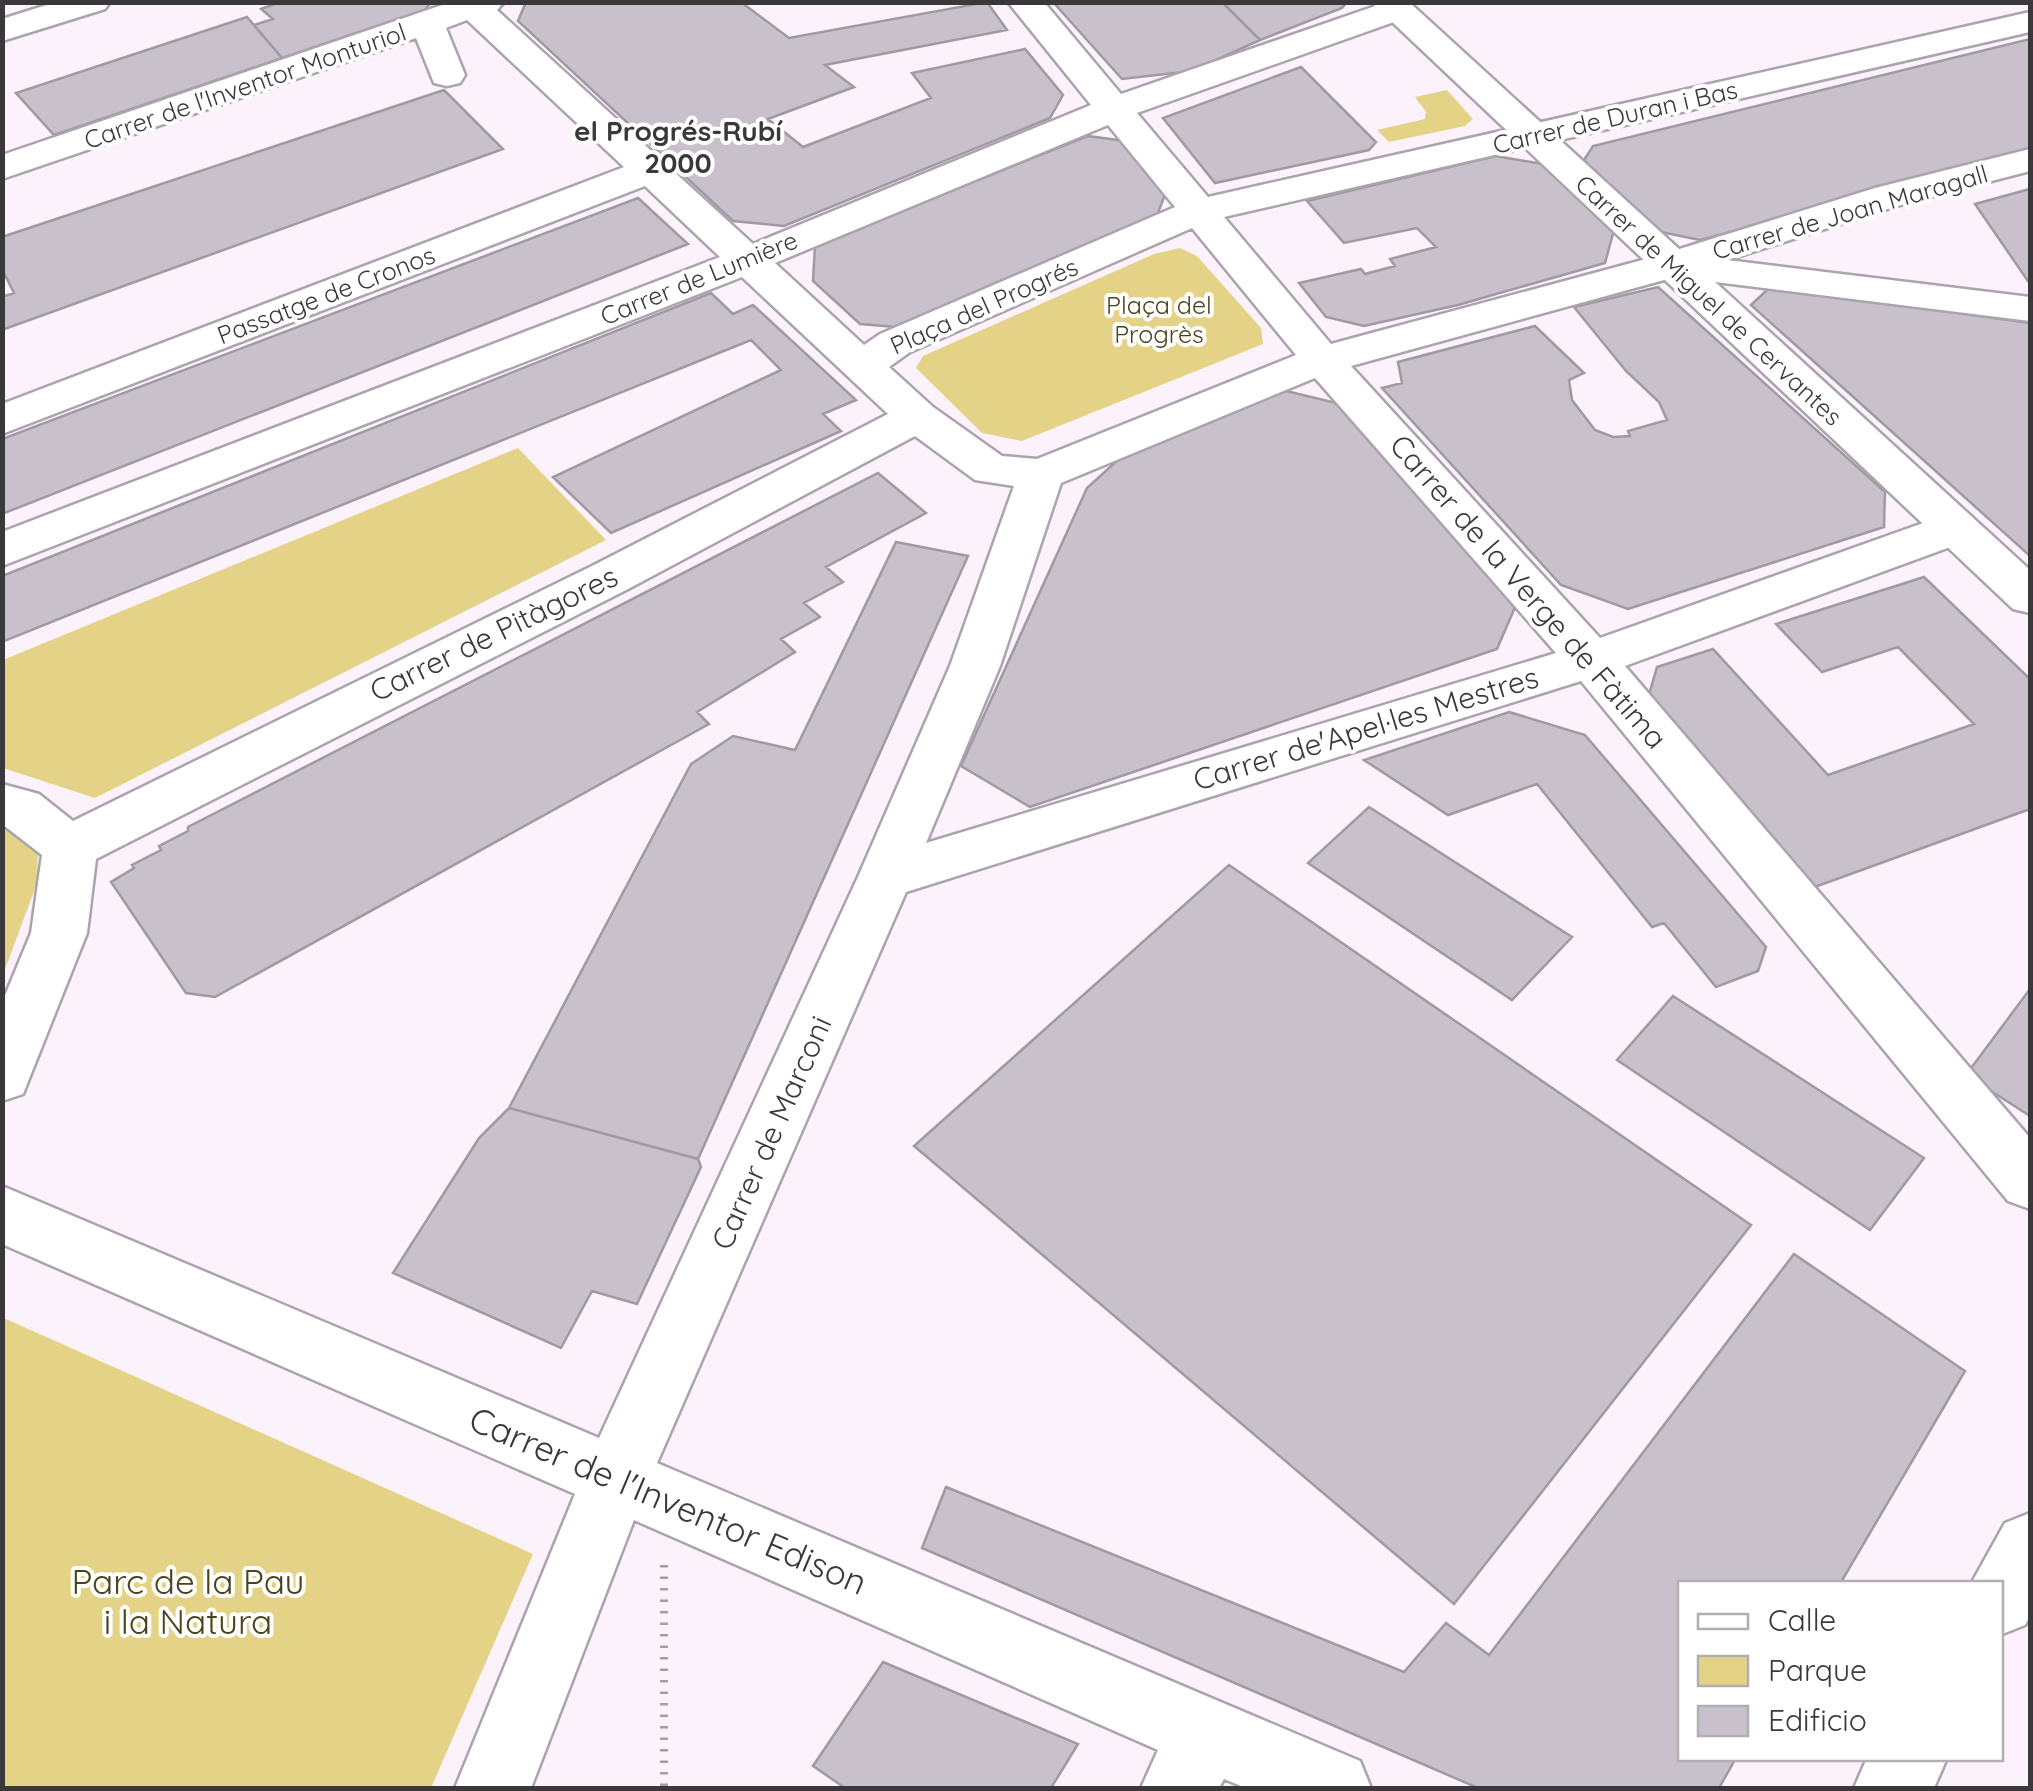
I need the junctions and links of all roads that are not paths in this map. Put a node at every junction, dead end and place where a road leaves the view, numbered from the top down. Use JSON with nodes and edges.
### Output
{"nodes":[{"id":1,"x":93,"y":2,"type":"edge"},
{"id":2,"x":1025,"y":2,"type":"edge"},
{"id":3,"x":477,"y":4,"type":"edge"},
{"id":4,"x":1392,"y":6,"type":"edge"},
{"id":5,"x":2030,"y":22,"type":"edge"},
{"id":6,"x":426,"y":24,"type":"junction"},
{"id":7,"x":2,"y":30,"type":"edge"},
{"id":8,"x":448,"y":75,"type":"dead end"},
{"id":9,"x":1117,"y":108,"type":"junction"},
{"id":10,"x":1532,"y":137,"type":"junction"},
{"id":11,"x":2030,"y":160,"type":"edge"},
{"id":12,"x":2,"y":168,"type":"edge"},
{"id":13,"x":649,"y":171,"type":"junction"},
{"id":14,"x":1199,"y":210,"type":"junction"},
{"id":15,"x":746,"y":261,"type":"junction"},
{"id":16,"x":1672,"y":266,"type":"junction"},
{"id":17,"x":2030,"y":309,"type":"edge"},
{"id":18,"x":1322,"y":360,"type":"junction"},
{"id":19,"x":862,"y":366,"type":"junction"},
{"id":20,"x":917,"y":417,"type":"junction"},
{"id":21,"x":2,"y":420,"type":"edge"},
{"id":22,"x":1041,"y":474,"type":"junction"},
{"id":23,"x":1956,"y":528,"type":"junction"},
{"id":24,"x":2,"y":550,"type":"edge"},
{"id":25,"x":2030,"y":597,"type":"edge"},
{"id":26,"x":1591,"y":660,"type":"junction"},
{"id":27,"x":2,"y":804,"type":"edge"},
{"id":28,"x":70,"y":848,"type":"junction"},
{"id":29,"x":886,"y":878,"type":"junction"},
{"id":30,"x":2,"y":1076,"type":"edge"},
{"id":31,"x":2030,"y":1182,"type":"edge"},
{"id":32,"x":2,"y":1214,"type":"edge"},
{"id":33,"x":615,"y":1480,"type":"junction"},
{"id":34,"x":2030,"y":1548,"type":"edge"},
{"id":35,"x":2003,"y":1595,"type":"edge"},
{"id":36,"x":1193,"y":1761,"type":"edge"},
{"id":37,"x":1908,"y":1761,"type":"edge"},
{"id":38,"x":492,"y":1788,"type":"edge"},
{"id":39,"x":1334,"y":1788,"type":"edge"},
{"id":40,"x":1892,"y":1788,"type":"edge"}],
"edges":[{"from":1,"to":7,"type":"street"},
{"from":2,"to":9,"type":"street","name":"Carrer de la Verge de Fàtima"},
{"from":3,"to":6,"type":"street","name":"Carrer de l'Inventor Monturiol"},
{"from":3,"to":13,"type":"street"},
{"from":4,"to":9,"type":"street","name":"Carrer de Lumière"},
{"from":4,"to":10,"type":"street","name":"Carrer de Miguel de Cervantes"},
{"from":5,"to":10,"type":"street","name":"Carrer de Duran i Bas"},
{"from":6,"to":8,"type":"street"},
{"from":6,"to":12,"type":"street","name":"Carrer de l'Inventor Monturiol"},
{"from":9,"to":14,"type":"street","name":"Carrer de la Verge de Fàtima"},
{"from":9,"to":15,"type":"street","name":"Carrer de Lumière"},
{"from":10,"to":14,"type":"street","name":"Carrer de Duran i Bas"},
{"from":10,"to":16,"type":"street","name":"Carrer de Miguel de Cervantes"},
{"from":11,"to":16,"type":"street","name":"Carrer de Joan Maragall"},
{"from":13,"to":15,"type":"street"},
{"from":13,"to":21,"type":"street","name":"Passatge de Cronos"},
{"from":14,"to":18,"type":"street","name":"Carrer de la Verge de Fàtima"},
{"from":14,"to":19,"type":"street","name":"Plaça del Progrés"},
{"from":15,"to":19,"type":"street"},
{"from":15,"to":24,"type":"street","name":"Carrer de Lumière"},
{"from":16,"to":17,"type":"street"},
{"from":16,"to":18,"type":"street","name":"Carrer de Joan Maragall"},
{"from":16,"to":23,"type":"street","name":"Carrer de Miguel de Cervantes"},
{"from":18,"to":22,"type":"street","name":"Plaça del Progrés"},
{"from":18,"to":26,"type":"street","name":"Carrer de la Verge de Fàtima"},
{"from":19,"to":20,"type":"street","name":"Plaça del Progrés"},
{"from":20,"to":22,"type":"street","name":"Plaça del Progrés"},
{"from":20,"to":28,"type":"street","name":"Carrer de Pitàgores"},
{"from":22,"to":29,"type":"street","name":"Carrer de Marconi"},
{"from":23,"to":25,"type":"street","name":"Carrer de Miguel de Cervantes"},
{"from":23,"to":26,"type":"street","name":"Carrer de'Apel·les Mestres"},
{"from":26,"to":29,"type":"street","name":"Carrer de'Apel·les Mestres"},
{"from":26,"to":31,"type":"street","name":"Carrer de la Verge de Fàtima"},
{"from":27,"to":28,"type":"street"},
{"from":28,"to":30,"type":"street"},
{"from":29,"to":33,"type":"street","name":"Carrer de Marconi"},
{"from":32,"to":33,"type":"street","name":"Carrer de l'Inventor Edison"},
{"from":33,"to":36,"type":"street","name":"Carrer de l'Inventor Edison"},
{"from":33,"to":38,"type":"street","name":"Carrer de Marconi"},
{"from":34,"to":35,"type":"street"},
{"from":36,"to":39,"type":"street","name":"Carrer de l'Inventor Edison"},
{"from":37,"to":40,"type":"street"}]}
